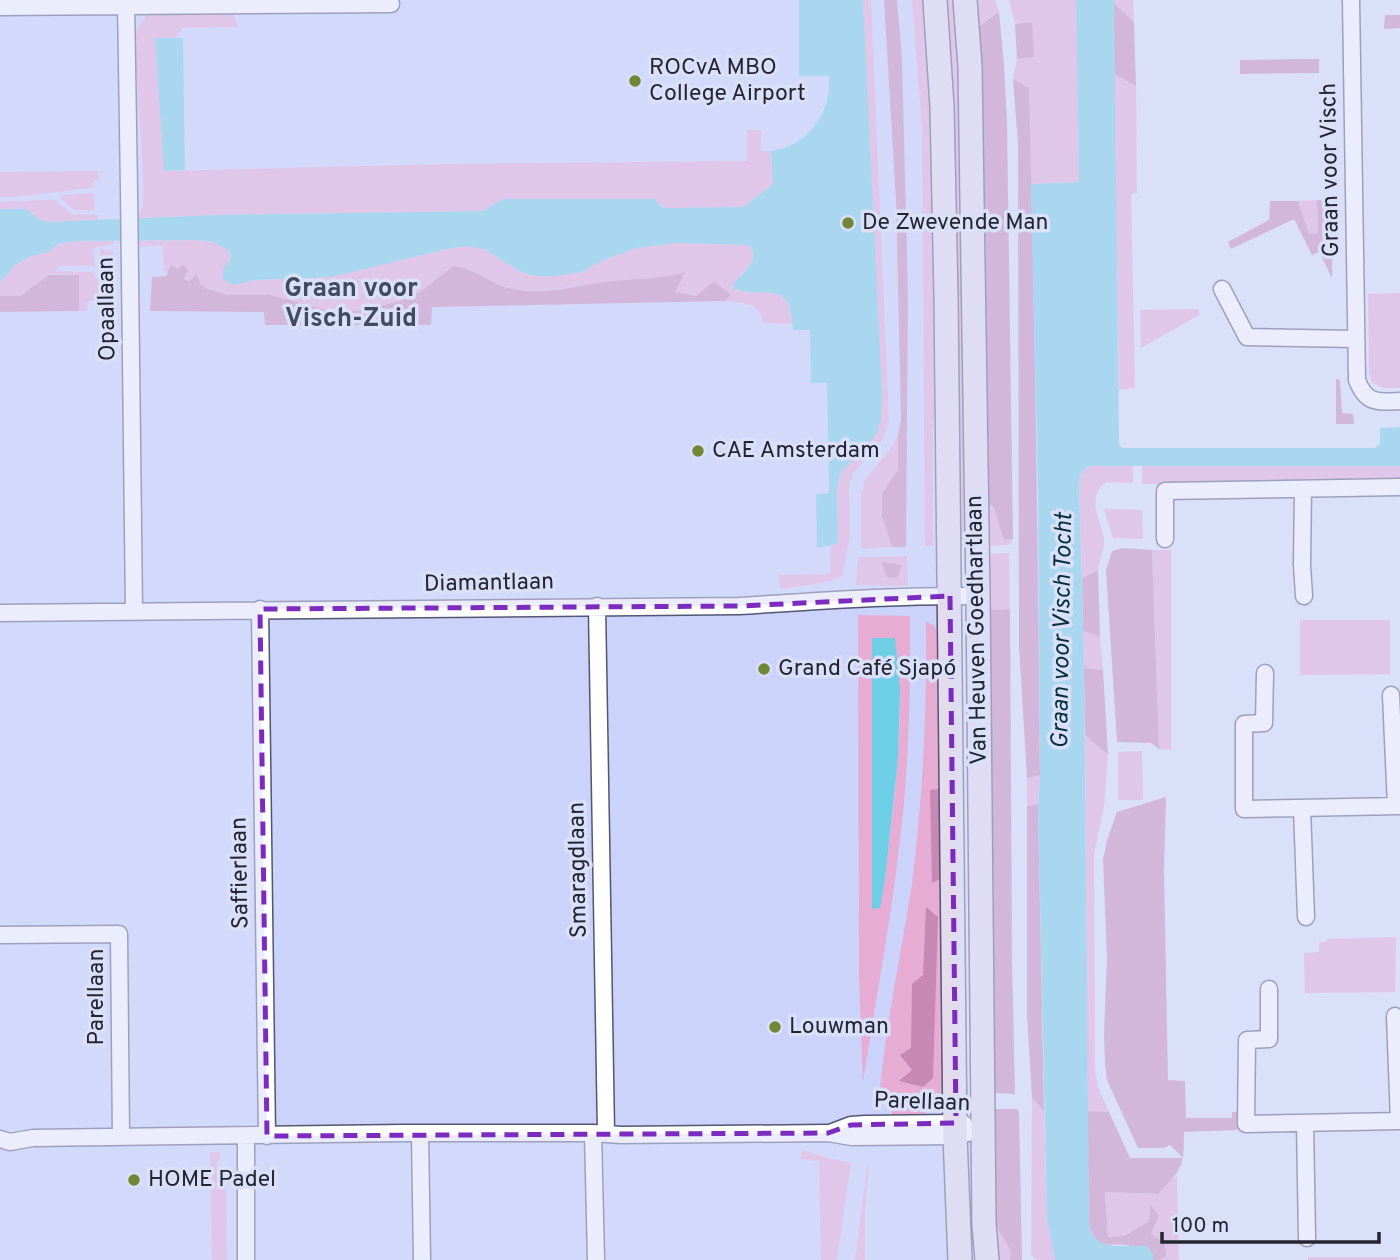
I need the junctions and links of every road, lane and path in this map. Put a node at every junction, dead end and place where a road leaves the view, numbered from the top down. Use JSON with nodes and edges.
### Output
{"nodes":[{"id":1,"x":935,"y":0,"type":"edge"},
{"id":2,"x":965,"y":0,"type":"edge"},
{"id":3,"x":1351,"y":0,"type":"edge"},
{"id":4,"x":126,"y":3,"type":"edge"},
{"id":5,"x":391,"y":4,"type":"dead end"},
{"id":6,"x":0,"y":7,"type":"edge"},
{"id":7,"x":1222,"y":289,"type":"dead end"},
{"id":8,"x":1356,"y":339,"type":"junction"},
{"id":9,"x":1400,"y":401,"type":"edge"},
{"id":10,"x":1400,"y":487,"type":"edge"},
{"id":11,"x":1303,"y":489,"type":"junction"},
{"id":12,"x":1165,"y":539,"type":"dead end"},
{"id":13,"x":950,"y":596,"type":"junction"},
{"id":14,"x":1304,"y":596,"type":"dead end"},
{"id":15,"x":978,"y":597,"type":"junction"},
{"id":16,"x":597,"y":606,"type":"junction"},
{"id":17,"x":260,"y":609,"type":"junction"},
{"id":18,"x":134,"y":611,"type":"junction"},
{"id":19,"x":0,"y":613,"type":"edge"},
{"id":20,"x":1265,"y":673,"type":"dead end"},
{"id":21,"x":1391,"y":695,"type":"dead end"},
{"id":22,"x":1398,"y":778,"type":"edge"},
{"id":23,"x":1398,"y":806,"type":"edge"},
{"id":24,"x":1302,"y":808,"type":"junction"},
{"id":25,"x":1306,"y":917,"type":"dead end"},
{"id":26,"x":0,"y":935,"type":"edge"},
{"id":27,"x":1269,"y":989,"type":"dead end"},
{"id":28,"x":1395,"y":1016,"type":"dead end"},
{"id":29,"x":1399,"y":1094,"type":"edge"},
{"id":30,"x":1399,"y":1121,"type":"edge"},
{"id":31,"x":1305,"y":1124,"type":"junction"},
{"id":32,"x":956,"y":1129,"type":"junction"},
{"id":33,"x":985,"y":1129,"type":"junction"},
{"id":34,"x":420,"y":1133,"type":"junction"},
{"id":35,"x":599,"y":1133,"type":"junction"},
{"id":36,"x":246,"y":1136,"type":"junction"},
{"id":37,"x":267,"y":1136,"type":"junction"},
{"id":38,"x":121,"y":1137,"type":"junction"},
{"id":39,"x":0,"y":1139,"type":"edge"},
{"id":40,"x":1307,"y":1238,"type":"dead end"},
{"id":41,"x":246,"y":1260,"type":"edge"},
{"id":42,"x":422,"y":1260,"type":"edge"},
{"id":43,"x":596,"y":1260,"type":"edge"},
{"id":44,"x":960,"y":1260,"type":"edge"},
{"id":45,"x":987,"y":1260,"type":"edge"}],
"edges":[{"from":1,"to":13,"type":"main road","name":"Van Heuven Goedhartlaan"},
{"from":2,"to":15,"type":"main road","name":"Van Heuven Goedhartlaan"},
{"from":3,"to":8,"type":"street","name":"Graan voor Visch"},
{"from":4,"to":5,"type":"street"},
{"from":4,"to":6,"type":"street"},
{"from":4,"to":18,"type":"street","name":"Opaallaan"},
{"from":7,"to":8,"type":"street"},
{"from":8,"to":9,"type":"street","name":"Graan voor Visch"},
{"from":10,"to":11,"type":"street"},
{"from":11,"to":12,"type":"street"},
{"from":11,"to":14,"type":"street"},
{"from":13,"to":15,"type":"street","name":"Diamantlaan"},
{"from":13,"to":16,"type":"street","name":"Diamantlaan"},
{"from":13,"to":32,"type":"main road","name":"Van Heuven Goedhartlaan"},
{"from":15,"to":33,"type":"main road","name":"Van Heuven Goedhartlaan"},
{"from":16,"to":17,"type":"street","name":"Diamantlaan"},
{"from":16,"to":35,"type":"street","name":"Smaragdlaan"},
{"from":17,"to":18,"type":"street","name":"Diamantlaan"},
{"from":17,"to":37,"type":"street","name":"Saffierlaan"},
{"from":18,"to":19,"type":"street","name":"Diamantlaan"},
{"from":20,"to":24,"type":"street"},
{"from":21,"to":22,"type":"street"},
{"from":22,"to":23,"type":"street"},
{"from":23,"to":24,"type":"street"},
{"from":24,"to":25,"type":"street"},
{"from":26,"to":38,"type":"street","name":"Parellaan"},
{"from":27,"to":31,"type":"street"},
{"from":28,"to":29,"type":"street"},
{"from":29,"to":30,"type":"street"},
{"from":30,"to":31,"type":"street"},
{"from":31,"to":40,"type":"street"},
{"from":32,"to":33,"type":"street","name":"Parellaan"},
{"from":32,"to":35,"type":"street","name":"Parellaan"},
{"from":32,"to":44,"type":"main road","name":"Van Heuven Goedhartlaan"},
{"from":33,"to":45,"type":"main road","name":"Van Heuven Goedhartlaan"},
{"from":34,"to":35,"type":"street","name":"Parellaan"},
{"from":34,"to":37,"type":"street","name":"Parellaan"},
{"from":34,"to":42,"type":"street"},
{"from":35,"to":43,"type":"street"},
{"from":36,"to":37,"type":"street","name":"Parellaan"},
{"from":36,"to":38,"type":"street","name":"Parellaan"},
{"from":36,"to":41,"type":"street"},
{"from":38,"to":39,"type":"street","name":"Parellaan"}]}
